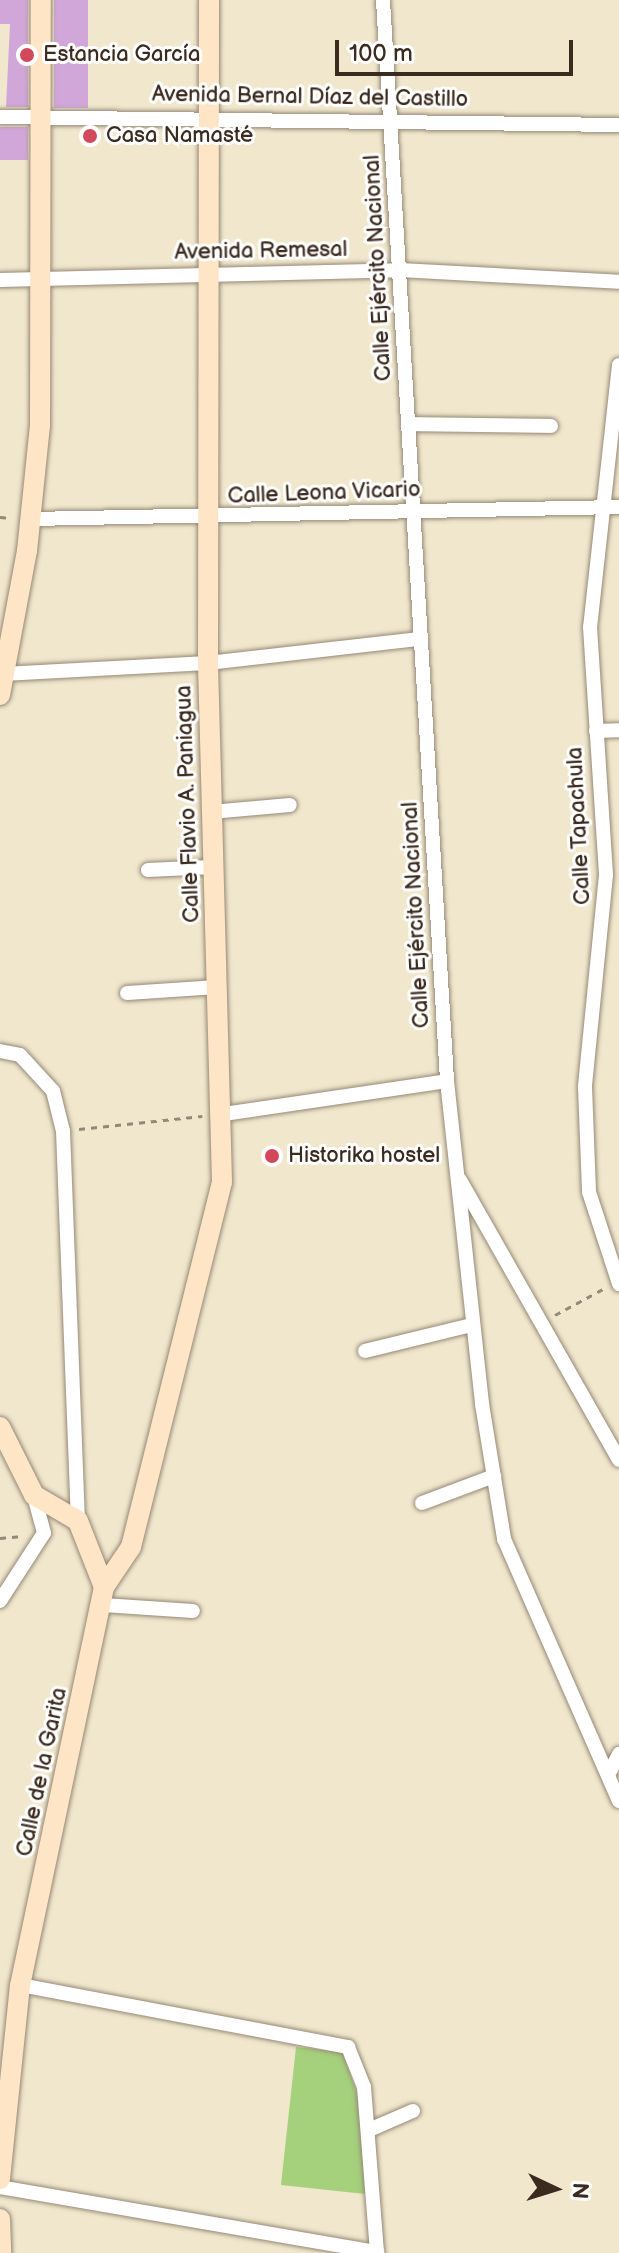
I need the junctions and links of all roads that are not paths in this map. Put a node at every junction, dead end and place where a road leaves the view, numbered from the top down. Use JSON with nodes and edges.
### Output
{"nodes":[{"id":1,"x":41,"y":0,"type":"edge"},
{"id":2,"x":209,"y":0,"type":"edge"},
{"id":3,"x":383,"y":0,"type":"edge"},
{"id":4,"x":208,"y":114,"type":"junction"},
{"id":5,"x":41,"y":115,"type":"junction"},
{"id":6,"x":0,"y":117,"type":"edge"},
{"id":7,"x":392,"y":121,"type":"junction"},
{"id":8,"x":619,"y":125,"type":"edge"},
{"id":9,"x":400,"y":270,"type":"junction"},
{"id":10,"x":207,"y":274,"type":"junction"},
{"id":11,"x":0,"y":280,"type":"edge"},
{"id":12,"x":41,"y":280,"type":"junction"},
{"id":13,"x":619,"y":282,"type":"edge"},
{"id":14,"x":619,"y":365,"type":"edge"},
{"id":15,"x":408,"y":424,"type":"junction"},
{"id":16,"x":551,"y":426,"type":"dead end"},
{"id":17,"x":601,"y":507,"type":"junction"},
{"id":18,"x":619,"y":507,"type":"edge"},
{"id":19,"x":413,"y":513,"type":"junction"},
{"id":20,"x":209,"y":518,"type":"junction"},
{"id":21,"x":31,"y":519,"type":"junction"},
{"id":22,"x":420,"y":639,"type":"junction"},
{"id":23,"x":208,"y":663,"type":"junction"},
{"id":24,"x":3,"y":674,"type":"junction"},
{"id":25,"x":0,"y":695,"type":"edge"},
{"id":26,"x":619,"y":730,"type":"edge"},
{"id":27,"x":596,"y":731,"type":"junction"},
{"id":28,"x":290,"y":805,"type":"dead end"},
{"id":29,"x":211,"y":812,"type":"junction"},
{"id":30,"x":212,"y":867,"type":"junction"},
{"id":31,"x":148,"y":870,"type":"dead end"},
{"id":32,"x":218,"y":987,"type":"junction"},
{"id":33,"x":127,"y":993,"type":"dead end"},
{"id":34,"x":0,"y":1051,"type":"edge"},
{"id":35,"x":447,"y":1081,"type":"junction"},
{"id":36,"x":224,"y":1114,"type":"junction"},
{"id":37,"x":456,"y":1173,"type":"junction"},
{"id":38,"x":618,"y":1283,"type":"edge"},
{"id":39,"x":472,"y":1325,"type":"junction"},
{"id":40,"x":365,"y":1351,"type":"dead end"},
{"id":41,"x":0,"y":1427,"type":"edge"},
{"id":42,"x":619,"y":1460,"type":"edge"},
{"id":43,"x":494,"y":1476,"type":"junction"},
{"id":44,"x":34,"y":1495,"type":"junction"},
{"id":45,"x":422,"y":1503,"type":"dead end"},
{"id":46,"x":78,"y":1521,"type":"junction"},
{"id":47,"x":104,"y":1596,"type":"junction"},
{"id":48,"x":0,"y":1601,"type":"edge"},
{"id":49,"x":193,"y":1611,"type":"dead end"},
{"id":50,"x":619,"y":1755,"type":"edge"},
{"id":51,"x":608,"y":1775,"type":"junction"},
{"id":52,"x":619,"y":1801,"type":"edge"},
{"id":53,"x":20,"y":1985,"type":"junction"},
{"id":54,"x":413,"y":2111,"type":"dead end"},
{"id":55,"x":369,"y":2130,"type":"junction"},
{"id":56,"x":0,"y":2179,"type":"edge"},
{"id":57,"x":0,"y":2187,"type":"edge"},
{"id":58,"x":0,"y":2219,"type":"edge"},
{"id":59,"x":1,"y":2253,"type":"edge"},
{"id":60,"x":377,"y":2253,"type":"edge"}],
"edges":[{"from":1,"to":5,"type":"street"},
{"from":2,"to":4,"type":"street","name":"Calle Flavio A. Paniagua"},
{"from":3,"to":7,"type":"street","name":"Calle Ejército Nacional"},
{"from":4,"to":5,"type":"street","name":"Avenida Bernal Díaz del Castillo"},
{"from":4,"to":7,"type":"street","name":"Avenida Bernal Díaz del Castillo"},
{"from":4,"to":10,"type":"street","name":"Calle Flavio A. Paniagua"},
{"from":5,"to":6,"type":"street","name":"Avenida Bernal Díaz del Castillo"},
{"from":5,"to":12,"type":"street"},
{"from":7,"to":8,"type":"street","name":"Avenida Bernal Díaz del Castillo"},
{"from":7,"to":9,"type":"street","name":"Calle Ejército Nacional"},
{"from":9,"to":10,"type":"street","name":"Avenida Remesal"},
{"from":9,"to":13,"type":"street","name":"Avenida Remesal"},
{"from":9,"to":15,"type":"street","name":"Calle Ejército Nacional"},
{"from":10,"to":12,"type":"street","name":"Avenida Remesal"},
{"from":10,"to":20,"type":"street","name":"Calle Flavio A. Paniagua"},
{"from":11,"to":12,"type":"street","name":"Avenida Remesal"},
{"from":12,"to":21,"type":"street"},
{"from":14,"to":17,"type":"street","name":"Calle Tapachula"},
{"from":15,"to":16,"type":"street"},
{"from":15,"to":19,"type":"street","name":"Calle Ejército Nacional"},
{"from":17,"to":18,"type":"street","name":"Calle Leona Vicario"},
{"from":17,"to":19,"type":"street","name":"Calle Leona Vicario"},
{"from":17,"to":27,"type":"street","name":"Calle Tapachula"},
{"from":19,"to":20,"type":"street","name":"Calle Leona Vicario"},
{"from":19,"to":22,"type":"street","name":"Calle Ejército Nacional"},
{"from":20,"to":21,"type":"street","name":"Calle Leona Vicario"},
{"from":20,"to":23,"type":"street","name":"Calle Flavio A. Paniagua"},
{"from":21,"to":24,"type":"street"},
{"from":22,"to":23,"type":"street"},
{"from":22,"to":35,"type":"street","name":"Calle Ejército Nacional"},
{"from":23,"to":24,"type":"street"},
{"from":23,"to":29,"type":"street","name":"Calle Flavio A. Paniagua"},
{"from":24,"to":25,"type":"street"},
{"from":26,"to":27,"type":"street"},
{"from":27,"to":38,"type":"street","name":"Calle Tapachula"},
{"from":28,"to":29,"type":"street"},
{"from":29,"to":30,"type":"street","name":"Calle Flavio A. Paniagua"},
{"from":30,"to":31,"type":"street"},
{"from":30,"to":32,"type":"street","name":"Calle Flavio A. Paniagua"},
{"from":32,"to":33,"type":"street"},
{"from":32,"to":36,"type":"street","name":"Calle Flavio A. Paniagua"},
{"from":34,"to":46,"type":"street"},
{"from":35,"to":36,"type":"street"},
{"from":35,"to":37,"type":"street","name":"Calle Ejército Nacional"},
{"from":36,"to":47,"type":"street","name":"Calle Flavio A. Paniagua"},
{"from":37,"to":39,"type":"street","name":"Calle Ejército Nacional"},
{"from":37,"to":42,"type":"street"},
{"from":39,"to":40,"type":"street"},
{"from":39,"to":43,"type":"street","name":"Calle Ejército Nacional"},
{"from":41,"to":44,"type":"street"},
{"from":43,"to":45,"type":"street"},
{"from":43,"to":51,"type":"street","name":"Calle Ejército Nacional"},
{"from":44,"to":46,"type":"street"},
{"from":44,"to":48,"type":"street"},
{"from":46,"to":47,"type":"street"},
{"from":47,"to":49,"type":"street"},
{"from":47,"to":53,"type":"street","name":"Calle de la Garita"},
{"from":50,"to":51,"type":"street"},
{"from":51,"to":52,"type":"street","name":"Calle Ejército Nacional"},
{"from":53,"to":55,"type":"street"},
{"from":53,"to":56,"type":"street","name":"Calle de la Garita"},
{"from":54,"to":55,"type":"street"},
{"from":55,"to":60,"type":"street"},
{"from":57,"to":60,"type":"street"},
{"from":58,"to":59,"type":"street"}]}
